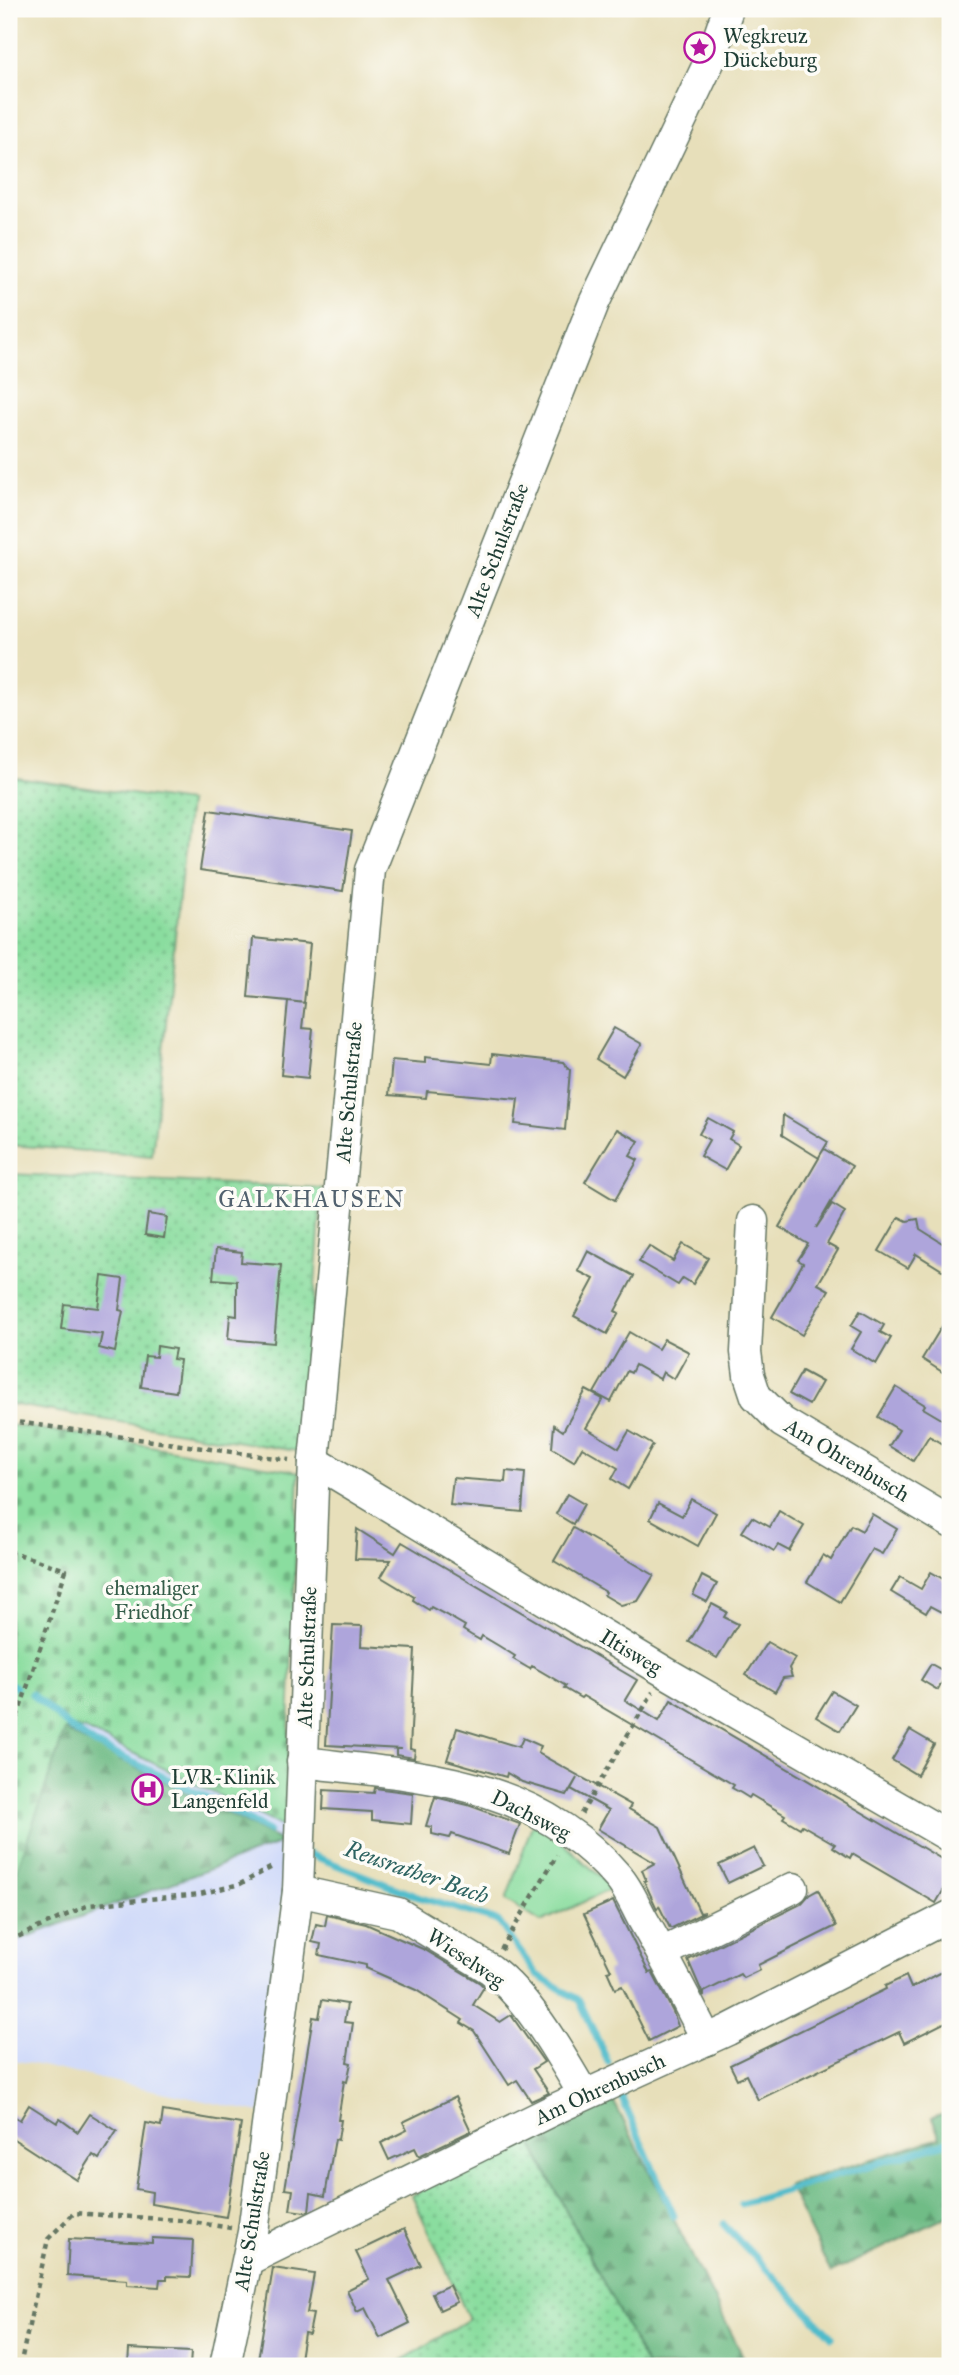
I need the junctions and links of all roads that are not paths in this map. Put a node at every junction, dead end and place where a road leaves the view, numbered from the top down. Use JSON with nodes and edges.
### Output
{"nodes":[{"id":1,"x":728,"y":9,"type":"edge"},
{"id":2,"x":753,"y":1221,"type":"dead end"},
{"id":3,"x":314,"y":1461,"type":"junction"},
{"id":4,"x":950,"y":1522,"type":"edge"},
{"id":5,"x":302,"y":1762,"type":"junction"},
{"id":6,"x":950,"y":1837,"type":"edge"},
{"id":7,"x":793,"y":1888,"type":"dead end"},
{"id":8,"x":298,"y":1891,"type":"junction"},
{"id":9,"x":950,"y":1916,"type":"edge"},
{"id":10,"x":662,"y":1953,"type":"junction"},
{"id":11,"x":707,"y":2040,"type":"junction"},
{"id":12,"x":584,"y":2095,"type":"junction"},
{"id":13,"x":251,"y":2246,"type":"junction"},
{"id":14,"x":225,"y":2366,"type":"edge"}],
"edges":[{"from":1,"to":3,"type":"street","name":"Alte Schulstraße"},
{"from":2,"to":4,"type":"street","name":"Am Ohrenbusch"},
{"from":3,"to":5,"type":"street","name":"Alte Schulstraße"},
{"from":3,"to":6,"type":"street","name":"Iltisweg"},
{"from":5,"to":8,"type":"street","name":"Alte Schulstraße"},
{"from":5,"to":10,"type":"street","name":"Dachsweg"},
{"from":7,"to":10,"type":"street"},
{"from":8,"to":12,"type":"street","name":"Wieselweg"},
{"from":8,"to":13,"type":"street","name":"Alte Schulstraße"},
{"from":9,"to":11,"type":"street","name":"Am Ohrenbusch"},
{"from":10,"to":11,"type":"street","name":"Dachsweg"},
{"from":11,"to":12,"type":"street","name":"Am Ohrenbusch"},
{"from":12,"to":13,"type":"street","name":"Am Ohrenbusch"},
{"from":13,"to":14,"type":"street","name":"Alte Schulstraße"}]}
